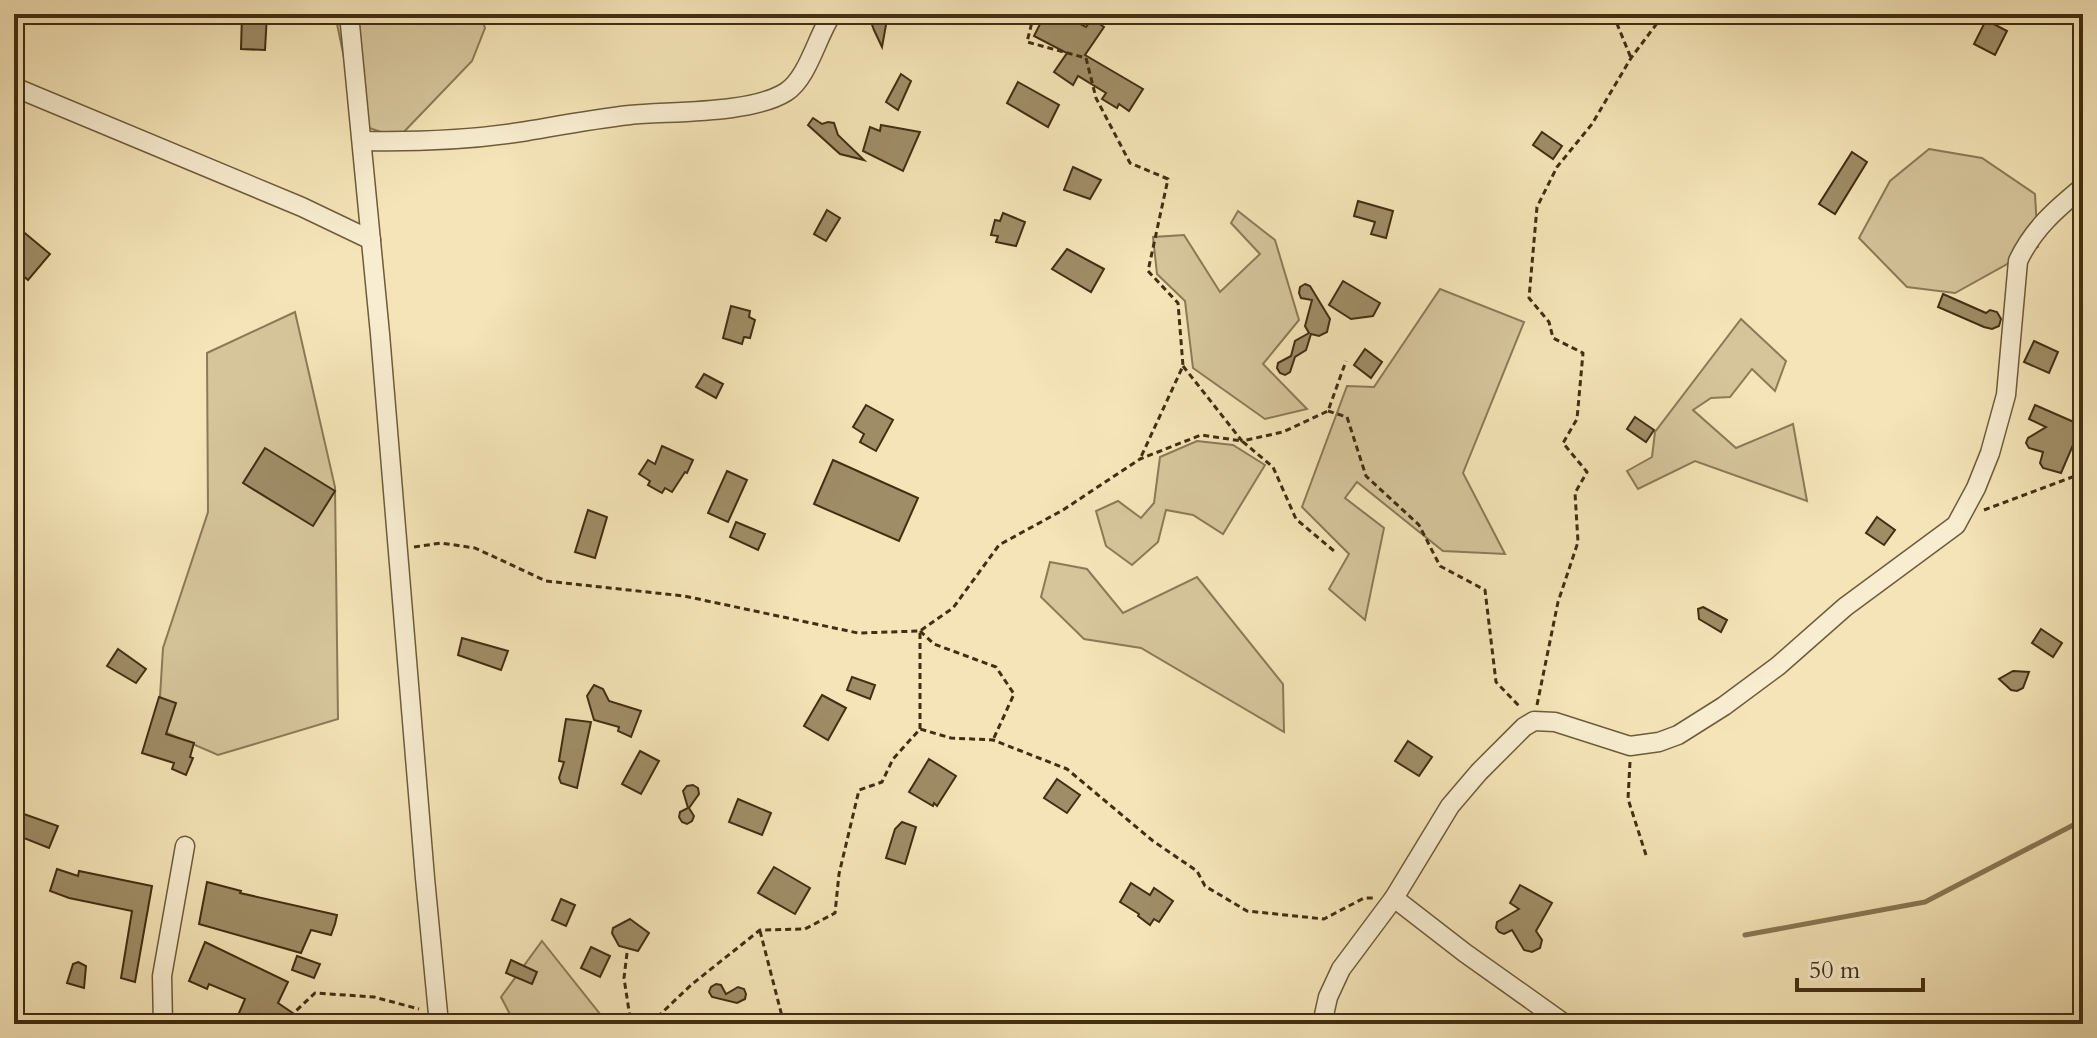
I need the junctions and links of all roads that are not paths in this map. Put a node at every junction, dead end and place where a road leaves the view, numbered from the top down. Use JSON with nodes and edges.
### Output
{"nodes":[{"id":1,"x":349,"y":14,"type":"edge"},
{"id":2,"x":832,"y":14,"type":"edge"},
{"id":3,"x":14,"y":87,"type":"edge"},
{"id":4,"x":363,"y":141,"type":"junction"},
{"id":5,"x":2083,"y":187,"type":"edge"},
{"id":6,"x":371,"y":240,"type":"junction"},
{"id":7,"x":185,"y":846,"type":"dead end"},
{"id":8,"x":1394,"y":898,"type":"junction"},
{"id":9,"x":439,"y":1020,"type":"edge"},
{"id":10,"x":163,"y":1024,"type":"edge"},
{"id":11,"x":1322,"y":1024,"type":"edge"},
{"id":12,"x":1565,"y":1024,"type":"edge"}],
"edges":[{"from":1,"to":4,"type":"street"},
{"from":2,"to":4,"type":"street"},
{"from":3,"to":6,"type":"street"},
{"from":4,"to":6,"type":"street"},
{"from":5,"to":8,"type":"street"},
{"from":6,"to":9,"type":"street"},
{"from":7,"to":10,"type":"street"},
{"from":8,"to":11,"type":"street"},
{"from":8,"to":12,"type":"street"}]}
